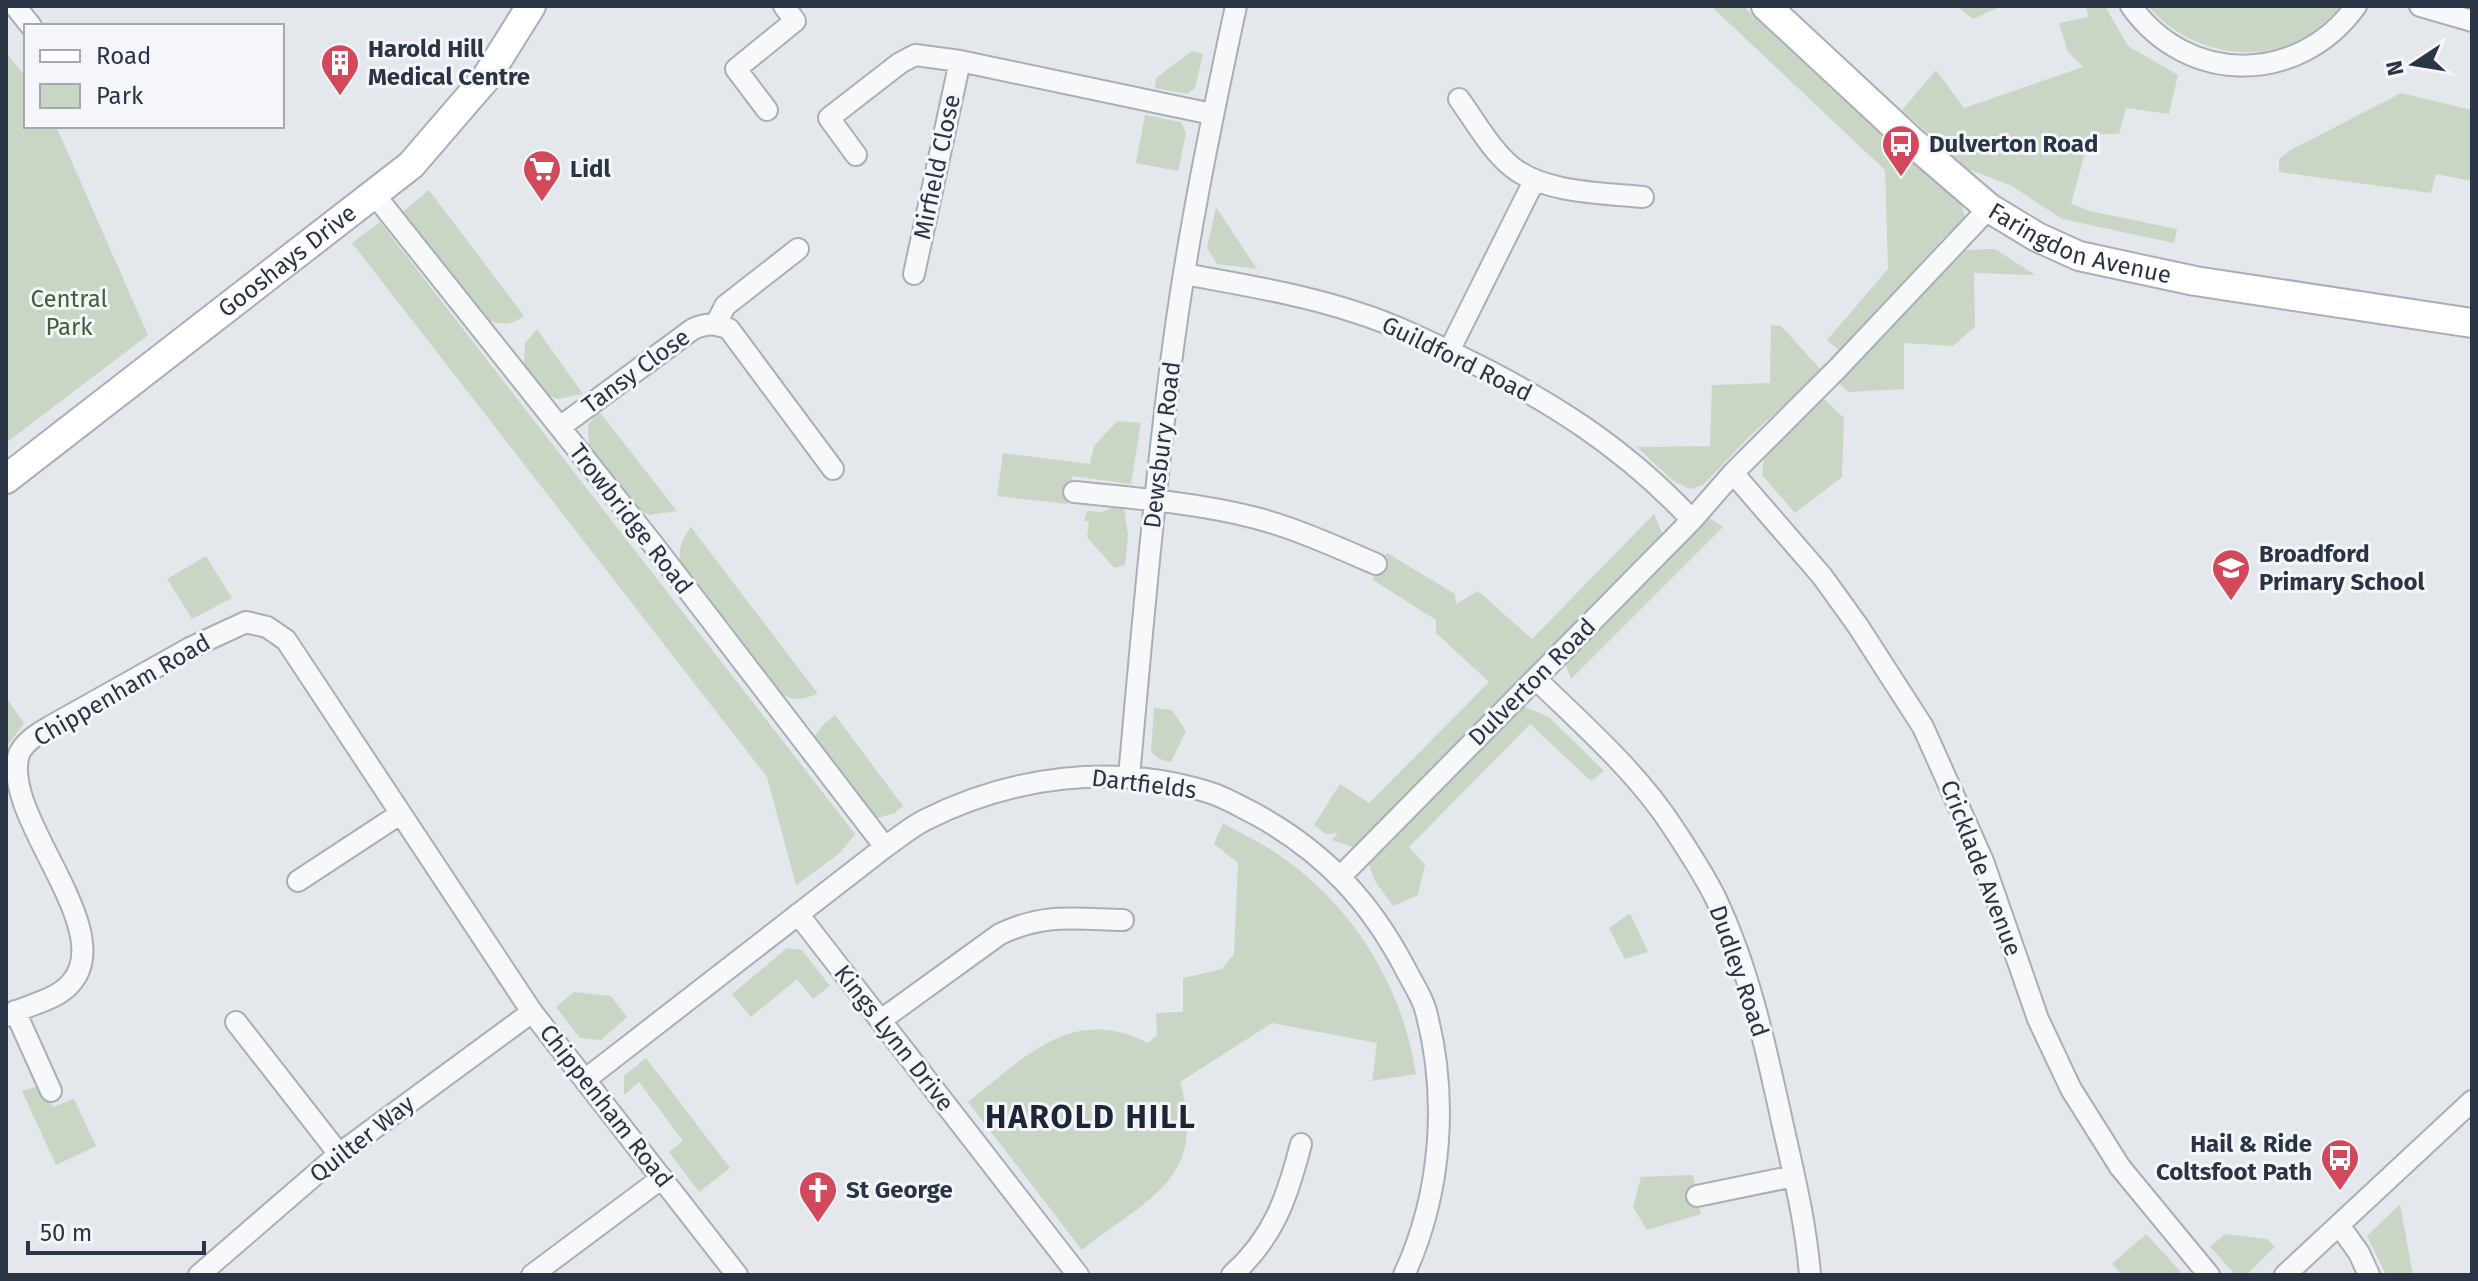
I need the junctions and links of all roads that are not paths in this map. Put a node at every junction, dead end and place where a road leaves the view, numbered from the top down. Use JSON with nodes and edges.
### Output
{"nodes":[{"id":1,"x":15,"y":6,"type":"edge"},
{"id":2,"x":531,"y":6,"type":"edge"},
{"id":3,"x":784,"y":6,"type":"edge"},
{"id":4,"x":1236,"y":6,"type":"edge"},
{"id":5,"x":1766,"y":6,"type":"edge"},
{"id":6,"x":2131,"y":6,"type":"edge"},
{"id":7,"x":2356,"y":6,"type":"edge"},
{"id":8,"x":2420,"y":6,"type":"edge"},
{"id":9,"x":2472,"y":21,"type":"edge"},
{"id":10,"x":29,"y":24,"type":"edge"},
{"id":11,"x":960,"y":61,"type":"junction"},
{"id":12,"x":1459,"y":99,"type":"dead end"},
{"id":13,"x":767,"y":110,"type":"dead end"},
{"id":14,"x":1212,"y":114,"type":"junction"},
{"id":15,"x":856,"y":155,"type":"dead end"},
{"id":16,"x":1534,"y":181,"type":"junction"},
{"id":17,"x":374,"y":194,"type":"junction"},
{"id":18,"x":1643,"y":197,"type":"dead end"},
{"id":19,"x":1989,"y":208,"type":"junction"},
{"id":20,"x":798,"y":249,"type":"dead end"},
{"id":21,"x":914,"y":274,"type":"dead end"},
{"id":22,"x":1185,"y":274,"type":"junction"},
{"id":23,"x":2472,"y":323,"type":"edge"},
{"id":24,"x":716,"y":324,"type":"junction"},
{"id":25,"x":1449,"y":351,"type":"junction"},
{"id":26,"x":560,"y":427,"type":"junction"},
{"id":27,"x":833,"y":469,"type":"dead end"},
{"id":28,"x":1733,"y":473,"type":"junction"},
{"id":29,"x":6,"y":479,"type":"edge"},
{"id":30,"x":1074,"y":492,"type":"dead end"},
{"id":31,"x":1154,"y":500,"type":"junction"},
{"id":32,"x":1692,"y":520,"type":"junction"},
{"id":33,"x":1376,"y":564,"type":"dead end"},
{"id":34,"x":1536,"y":679,"type":"junction"},
{"id":35,"x":1129,"y":777,"type":"junction"},
{"id":36,"x":400,"y":814,"type":"junction"},
{"id":37,"x":885,"y":847,"type":"junction"},
{"id":38,"x":1340,"y":877,"type":"junction"},
{"id":39,"x":298,"y":881,"type":"dead end"},
{"id":40,"x":798,"y":914,"type":"junction"},
{"id":41,"x":1123,"y":920,"type":"dead end"},
{"id":42,"x":532,"y":1012,"type":"junction"},
{"id":43,"x":10,"y":1014,"type":"edge"},
{"id":44,"x":881,"y":1020,"type":"junction"},
{"id":45,"x":236,"y":1022,"type":"dead end"},
{"id":46,"x":586,"y":1079,"type":"junction"},
{"id":47,"x":51,"y":1091,"type":"dead end"},
{"id":48,"x":2472,"y":1101,"type":"edge"},
{"id":49,"x":1301,"y":1144,"type":"dead end"},
{"id":50,"x":339,"y":1154,"type":"junction"},
{"id":51,"x":1794,"y":1176,"type":"junction"},
{"id":52,"x":662,"y":1178,"type":"junction"},
{"id":53,"x":1697,"y":1196,"type":"dead end"},
{"id":54,"x":2339,"y":1225,"type":"junction"},
{"id":55,"x":199,"y":1275,"type":"edge"},
{"id":56,"x":532,"y":1275,"type":"edge"},
{"id":57,"x":737,"y":1275,"type":"edge"},
{"id":58,"x":1078,"y":1275,"type":"edge"},
{"id":59,"x":1232,"y":1275,"type":"edge"},
{"id":60,"x":1404,"y":1275,"type":"edge"},
{"id":61,"x":1810,"y":1275,"type":"edge"},
{"id":62,"x":2209,"y":1275,"type":"edge"},
{"id":63,"x":2285,"y":1275,"type":"edge"},
{"id":64,"x":2369,"y":1275,"type":"edge"}],
"edges":[{"from":1,"to":10,"type":"street"},
{"from":2,"to":17,"type":"street","name":"Gooshays Drive"},
{"from":3,"to":13,"type":"street"},
{"from":4,"to":14,"type":"street","name":"Dewsbury Road"},
{"from":5,"to":19,"type":"street","name":"Faringdon Avenue"},
{"from":6,"to":7,"type":"street"},
{"from":8,"to":9,"type":"street"},
{"from":11,"to":14,"type":"street"},
{"from":11,"to":15,"type":"street"},
{"from":11,"to":21,"type":"street","name":"Mirfield Close"},
{"from":12,"to":16,"type":"street"},
{"from":14,"to":22,"type":"street","name":"Dewsbury Road"},
{"from":16,"to":18,"type":"street"},
{"from":16,"to":25,"type":"street"},
{"from":17,"to":26,"type":"street","name":"Trowbridge Road"},
{"from":17,"to":29,"type":"street","name":"Gooshays Drive"},
{"from":19,"to":23,"type":"street","name":"Faringdon Avenue"},
{"from":19,"to":28,"type":"street","name":"Dulverton Road"},
{"from":20,"to":24,"type":"street","name":"Tansy Close"},
{"from":22,"to":25,"type":"street","name":"Guildford Road"},
{"from":22,"to":31,"type":"street","name":"Dewsbury Road"},
{"from":24,"to":26,"type":"street","name":"Tansy Close"},
{"from":24,"to":27,"type":"street","name":"Tansy Close"},
{"from":25,"to":32,"type":"street","name":"Guildford Road"},
{"from":26,"to":37,"type":"street","name":"Trowbridge Road"},
{"from":28,"to":32,"type":"street","name":"Dulverton Road"},
{"from":28,"to":62,"type":"street","name":"Cricklade Avenue"},
{"from":30,"to":31,"type":"street"},
{"from":31,"to":33,"type":"street"},
{"from":31,"to":35,"type":"street","name":"Dewsbury Road"},
{"from":32,"to":34,"type":"street","name":"Dulverton Road"},
{"from":34,"to":38,"type":"street","name":"Dulverton Road"},
{"from":34,"to":51,"type":"street","name":"Dudley Road"},
{"from":35,"to":37,"type":"street","name":"Dartfields"},
{"from":35,"to":38,"type":"street","name":"Dartfields"},
{"from":36,"to":39,"type":"street"},
{"from":36,"to":42,"type":"street","name":"Chippenham Road"},
{"from":36,"to":43,"type":"street","name":"Chippenham Road"},
{"from":37,"to":40,"type":"street","name":"Dartfields"},
{"from":38,"to":60,"type":"street","name":"Dartfields"},
{"from":40,"to":44,"type":"street","name":"Kings Lynn Drive"},
{"from":40,"to":46,"type":"street","name":"Dartfields"},
{"from":41,"to":44,"type":"street"},
{"from":42,"to":46,"type":"street","name":"Chippenham Road"},
{"from":42,"to":50,"type":"street","name":"Quilter Way"},
{"from":43,"to":47,"type":"street"},
{"from":44,"to":58,"type":"street","name":"Kings Lynn Drive"},
{"from":45,"to":50,"type":"street"},
{"from":46,"to":52,"type":"street","name":"Chippenham Road"},
{"from":48,"to":54,"type":"street"},
{"from":49,"to":59,"type":"street"},
{"from":50,"to":55,"type":"street","name":"Quilter Way"},
{"from":51,"to":53,"type":"street"},
{"from":51,"to":61,"type":"street","name":"Dudley Road"},
{"from":52,"to":56,"type":"street"},
{"from":52,"to":57,"type":"street","name":"Chippenham Road"},
{"from":54,"to":63,"type":"street"},
{"from":54,"to":64,"type":"street"}]}
